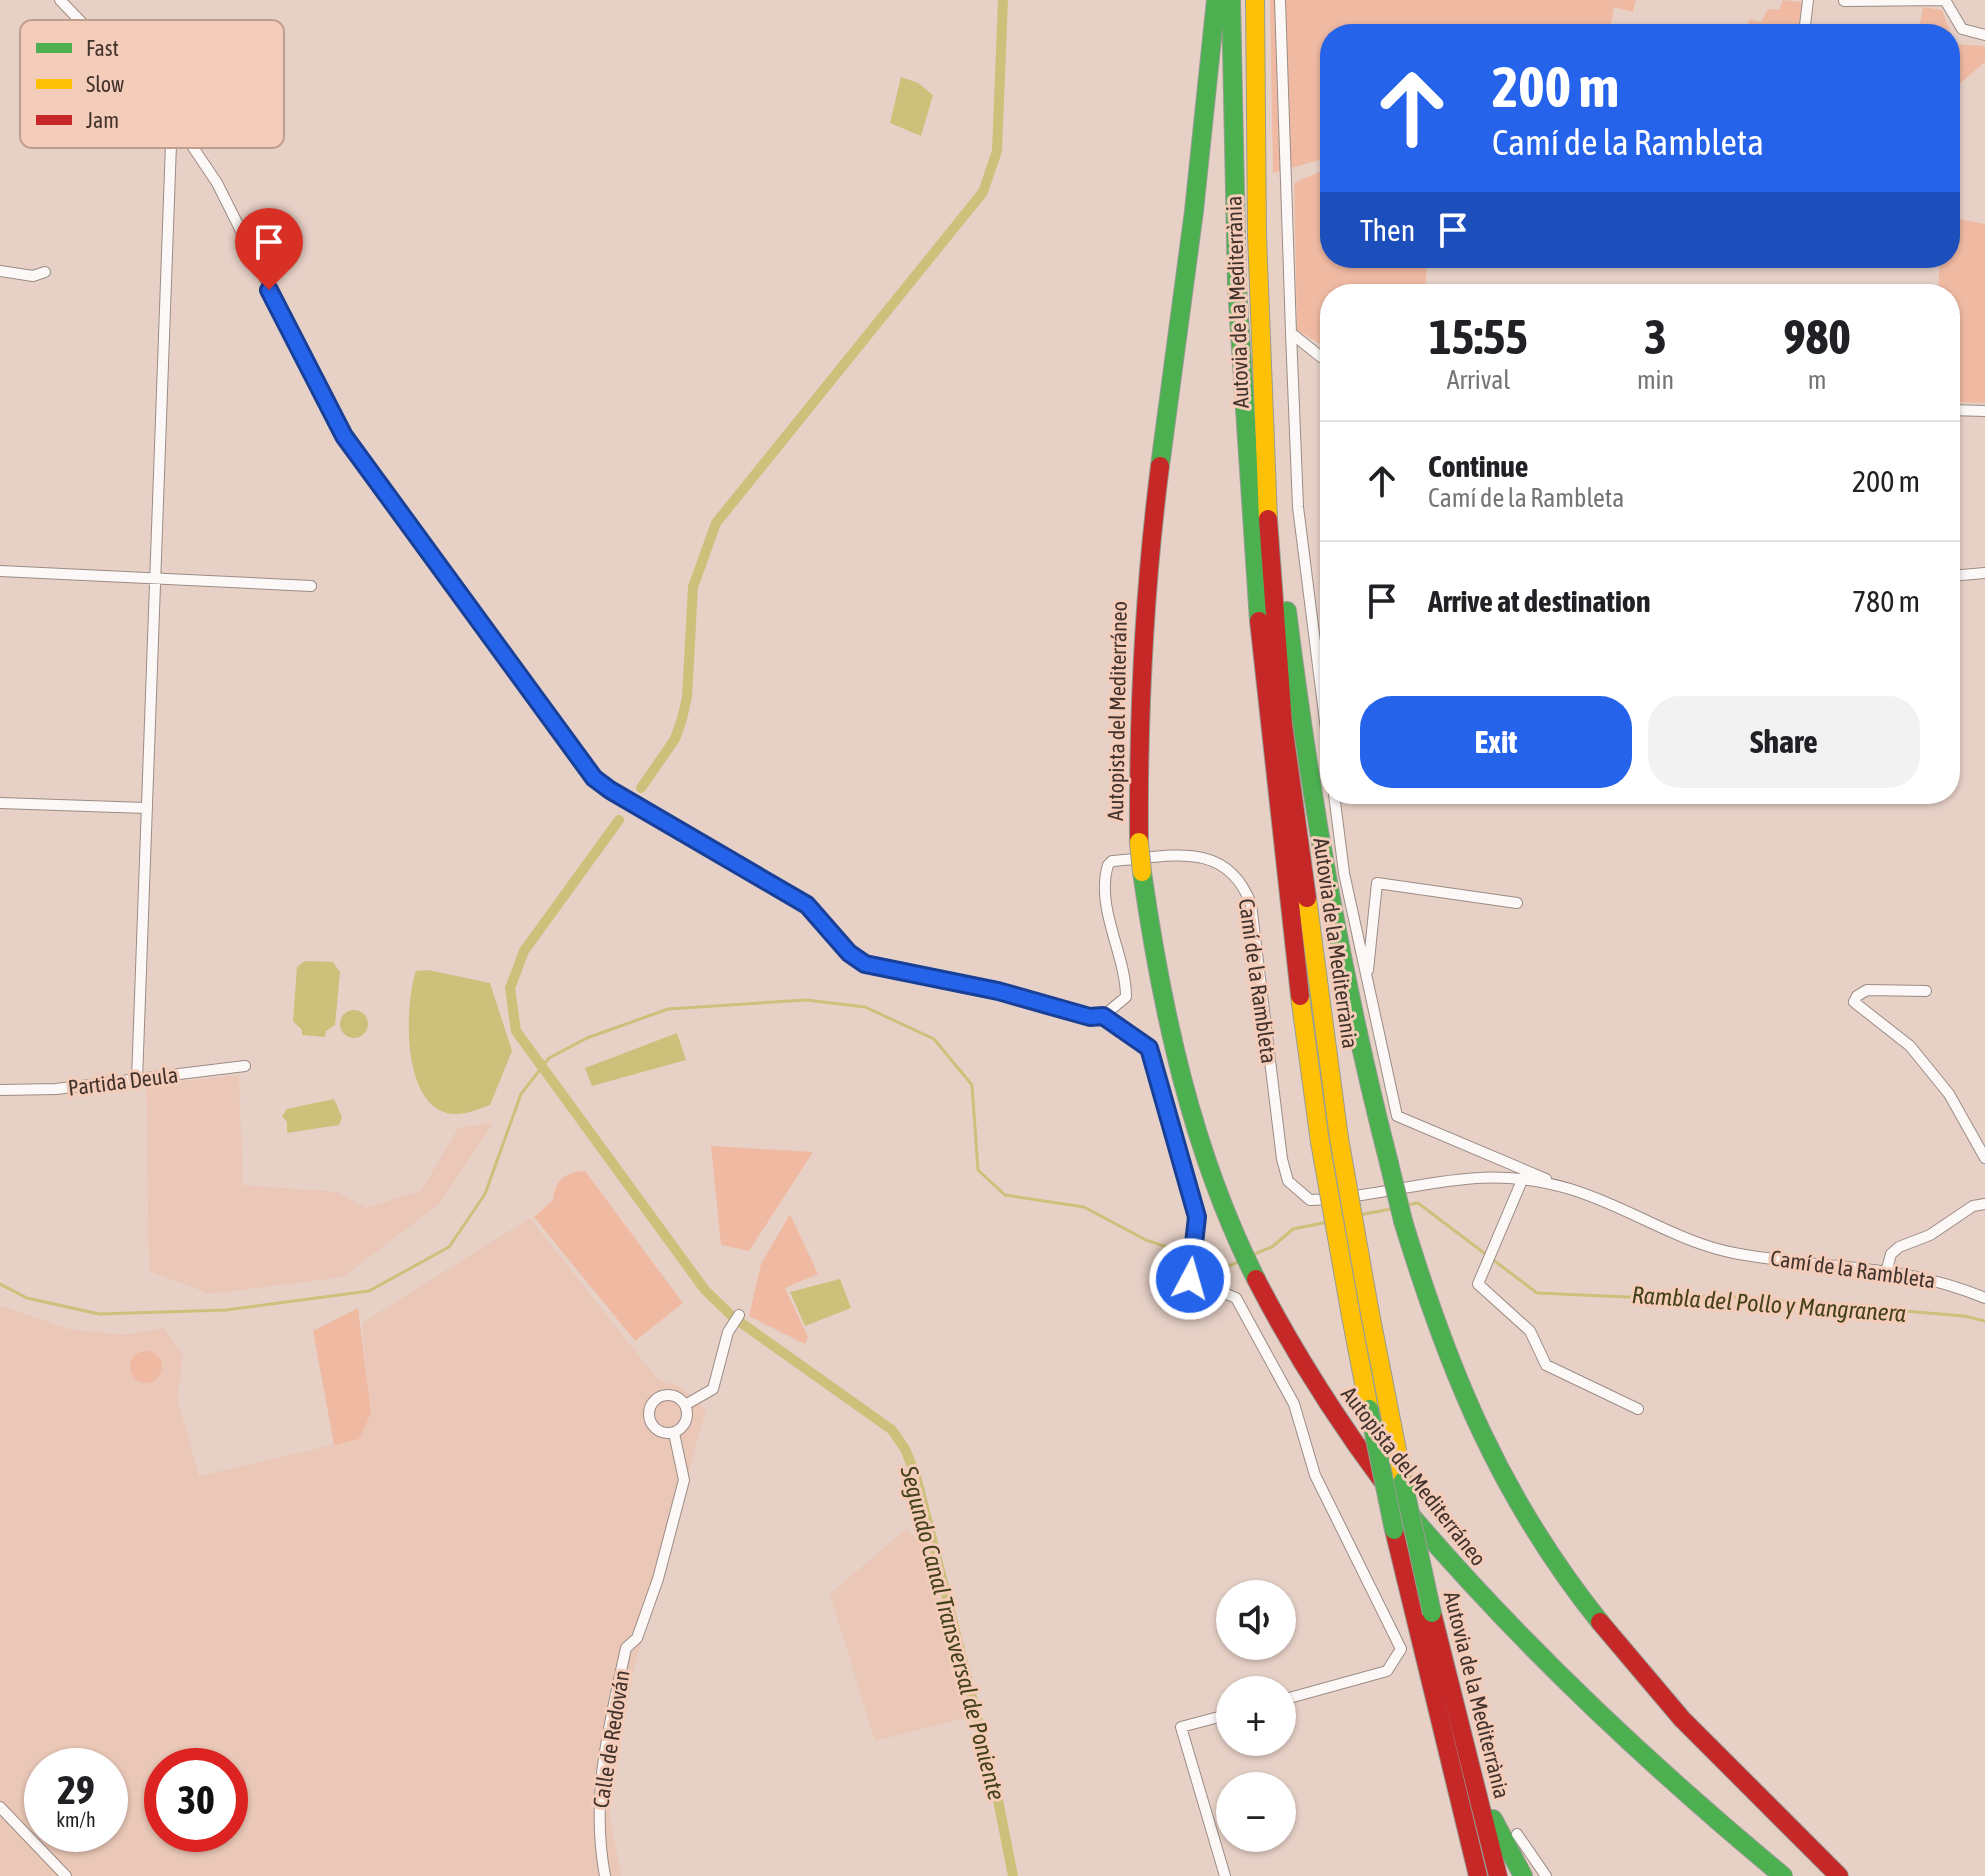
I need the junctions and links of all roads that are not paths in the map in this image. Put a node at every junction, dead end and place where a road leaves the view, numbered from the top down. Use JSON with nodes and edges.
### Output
{"nodes":[{"id":1,"x":60,"y":0,"type":"edge"},
{"id":2,"x":1216,"y":0,"type":"edge"},
{"id":3,"x":1231,"y":0,"type":"edge"},
{"id":4,"x":1255,"y":0,"type":"edge"},
{"id":5,"x":1280,"y":0,"type":"edge"},
{"id":6,"x":1808,"y":0,"type":"edge"},
{"id":7,"x":1834,"y":0,"type":"edge"},
{"id":8,"x":1844,"y":0,"type":"edge"},
{"id":9,"x":79,"y":20,"type":"edge"},
{"id":10,"x":1805,"y":24,"type":"edge"},
{"id":11,"x":1959,"y":24,"type":"edge"},
{"id":12,"x":1960,"y":26,"type":"edge"},
{"id":13,"x":1985,"y":35,"type":"edge"},
{"id":14,"x":171,"y":148,"type":"edge"},
{"id":15,"x":193,"y":148,"type":"edge"},
{"id":16,"x":0,"y":271,"type":"edge"},
{"id":17,"x":45,"y":272,"type":"dead end"},
{"id":18,"x":1291,"y":333,"type":"junction"},
{"id":19,"x":1320,"y":356,"type":"edge"},
{"id":20,"x":1960,"y":410,"type":"edge"},
{"id":21,"x":1985,"y":411,"type":"edge"},
{"id":22,"x":1266,"y":416,"type":"junction"},
{"id":23,"x":0,"y":571,"type":"edge"},
{"id":24,"x":1985,"y":573,"type":"edge"},
{"id":25,"x":1960,"y":575,"type":"edge"},
{"id":26,"x":153,"y":580,"type":"junction"},
{"id":27,"x":311,"y":586,"type":"dead end"},
{"id":28,"x":1320,"y":682,"type":"edge"},
{"id":29,"x":0,"y":803,"type":"edge"},
{"id":30,"x":1335,"y":804,"type":"edge"},
{"id":31,"x":146,"y":808,"type":"junction"},
{"id":32,"x":1517,"y":903,"type":"dead end"},
{"id":33,"x":1367,"y":980,"type":"junction"},
{"id":34,"x":1926,"y":991,"type":"dead end"},
{"id":35,"x":1103,"y":1016,"type":"junction"},
{"id":36,"x":245,"y":1066,"type":"dead end"},
{"id":37,"x":137,"y":1080,"type":"junction"},
{"id":38,"x":0,"y":1090,"type":"edge"},
{"id":39,"x":1981,"y":1144,"type":"edge"},
{"id":40,"x":1985,"y":1158,"type":"edge"},
{"id":41,"x":1523,"y":1178,"type":"junction"},
{"id":42,"x":1570,"y":1189,"type":"junction"},
{"id":43,"x":1985,"y":1204,"type":"edge"},
{"id":44,"x":1887,"y":1269,"type":"junction"},
{"id":45,"x":1985,"y":1298,"type":"edge"},
{"id":46,"x":736,"y":1320,"type":"dead end"},
{"id":47,"x":685,"y":1405,"type":"junction"},
{"id":48,"x":1638,"y":1409,"type":"dead end"},
{"id":49,"x":674,"y":1433,"type":"junction"},
{"id":50,"x":1296,"y":1696,"type":"edge"},
{"id":51,"x":1456,"y":1714,"type":"junction"},
{"id":52,"x":1216,"y":1718,"type":"edge"},
{"id":53,"x":0,"y":1807,"type":"edge"},
{"id":54,"x":1517,"y":1834,"type":"dead end"},
{"id":55,"x":66,"y":1876,"type":"edge"},
{"id":56,"x":605,"y":1876,"type":"edge"},
{"id":57,"x":1225,"y":1876,"type":"edge"},
{"id":58,"x":1478,"y":1876,"type":"edge"},
{"id":59,"x":1498,"y":1876,"type":"edge"},
{"id":60,"x":1523,"y":1876,"type":"edge"},
{"id":61,"x":1546,"y":1876,"type":"edge"},
{"id":62,"x":1783,"y":1876,"type":"edge"},
{"id":63,"x":1839,"y":1876,"type":"edge"}],
"edges":[{"from":1,"to":9,"type":"street"},
{"from":2,"to":62,"type":"highway","name":"Autopista del Mediterráneo","bridge":true},
{"from":3,"to":58,"type":"highway","name":"Autovia de la Mediterrània","bridge":true},
{"from":4,"to":22,"type":"highway","name":"Autovia de la Mediterrània"},
{"from":5,"to":18,"type":"street"},
{"from":6,"to":10,"type":"street"},
{"from":7,"to":8,"type":"street"},
{"from":8,"to":11,"type":"street"},
{"from":12,"to":13,"type":"street"},
{"from":14,"to":26,"type":"street"},
{"from":15,"to":35,"type":"street"},
{"from":16,"to":17,"type":"street"},
{"from":18,"to":19,"type":"street"},
{"from":18,"to":28,"type":"street"},
{"from":20,"to":21,"type":"street"},
{"from":22,"to":51,"type":"highway","name":"Autovia de la Mediterrània","bridge":true},
{"from":22,"to":63,"type":"highway","bridge":true},
{"from":23,"to":26,"type":"street"},
{"from":24,"to":25,"type":"street"},
{"from":26,"to":27,"type":"street"},
{"from":26,"to":31,"type":"street"},
{"from":29,"to":31,"type":"street"},
{"from":30,"to":33,"type":"street"},
{"from":31,"to":37,"type":"street"},
{"from":32,"to":33,"type":"street"},
{"from":33,"to":42,"type":"street"},
{"from":34,"to":39,"type":"street"},
{"from":35,"to":41,"type":"street","name":"Camí de la Rambleta"},
{"from":35,"to":50,"type":"street"},
{"from":36,"to":37,"type":"street","name":"Partida Deula"},
{"from":37,"to":38,"type":"street","name":"Partida Deula"},
{"from":39,"to":40,"type":"street"},
{"from":41,"to":42,"type":"street","name":"Camí de la Rambleta"},
{"from":41,"to":48,"type":"street"},
{"from":42,"to":44,"type":"street","name":"Camí de la Rambleta"},
{"from":43,"to":44,"type":"street"},
{"from":44,"to":45,"type":"street","name":"Camí de la Rambleta"},
{"from":46,"to":47,"type":"street"},
{"from":47,"to":49,"type":"street"},
{"from":47,"to":49,"type":"street"},
{"from":49,"to":56,"type":"street","name":"Calle de Redován"},
{"from":51,"to":59,"type":"highway","name":"Autovia de la Mediterrània"},
{"from":51,"to":60,"type":"highway"},
{"from":52,"to":57,"type":"street"},
{"from":53,"to":55,"type":"street"},
{"from":54,"to":61,"type":"street"}]}
